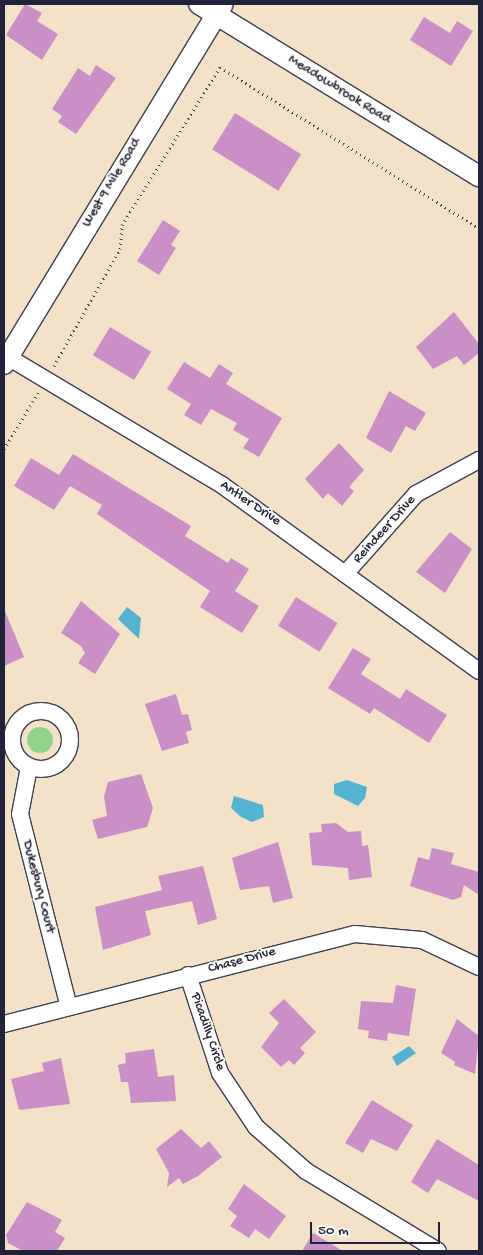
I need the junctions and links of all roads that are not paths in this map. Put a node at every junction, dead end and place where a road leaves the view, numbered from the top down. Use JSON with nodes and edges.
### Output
{"nodes":[{"id":1,"x":199,"y":4,"type":"edge"},
{"id":2,"x":220,"y":9,"type":"edge"},
{"id":3,"x":479,"y":176,"type":"edge"},
{"id":4,"x":6,"y":360,"type":"edge"},
{"id":5,"x":479,"y":460,"type":"edge"},
{"id":6,"x":345,"y":574,"type":"junction"},
{"id":7,"x":479,"y":671,"type":"edge"},
{"id":8,"x":29,"y":767,"type":"dead end"},
{"id":9,"x":479,"y":967,"type":"edge"},
{"id":10,"x":188,"y":975,"type":"junction"},
{"id":11,"x":69,"y":1007,"type":"junction"},
{"id":12,"x":4,"y":1024,"type":"edge"},
{"id":13,"x":438,"y":1251,"type":"edge"}],
"edges":[{"from":1,"to":2,"type":"street","name":"Meadowbrook Road"},
{"from":2,"to":3,"type":"street","name":"Meadowbrook Road"},
{"from":2,"to":4,"type":"street","name":"West 9 Mile Road"},
{"from":4,"to":6,"type":"street","name":"Antler Drive"},
{"from":5,"to":6,"type":"street","name":"Reindeer Drive"},
{"from":6,"to":7,"type":"street","name":"Antler Drive"},
{"from":8,"to":11,"type":"street","name":"Dukesbury Court"},
{"from":9,"to":10,"type":"street","name":"Chase Drive"},
{"from":10,"to":11,"type":"street","name":"Chase Drive"},
{"from":10,"to":13,"type":"street","name":"Picadilly Circle"},
{"from":11,"to":12,"type":"street","name":"Chase Drive"}]}
